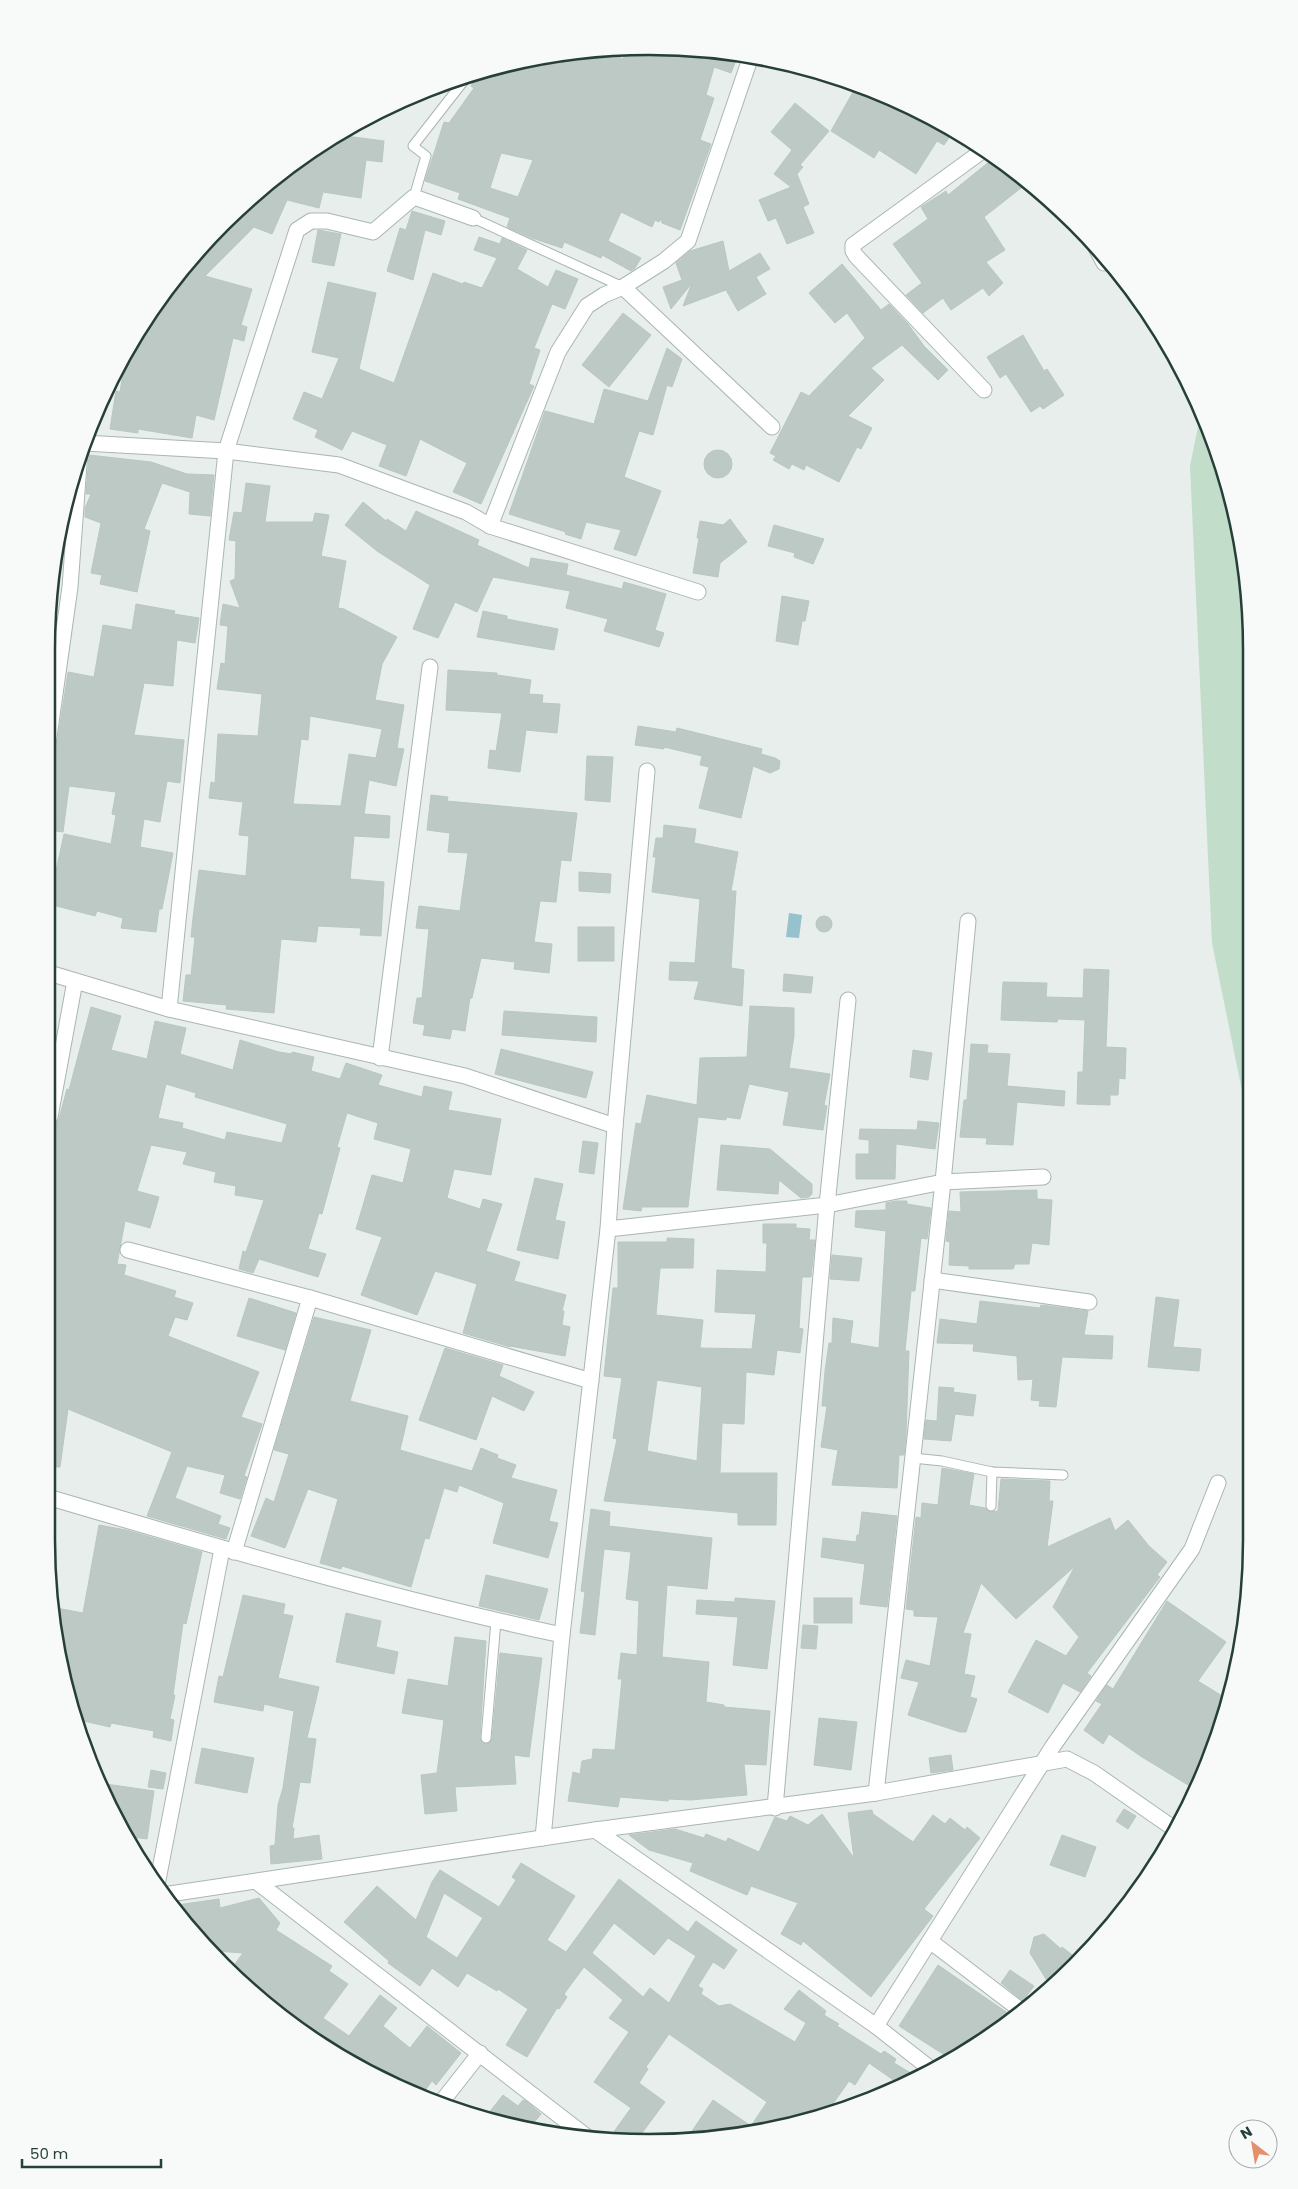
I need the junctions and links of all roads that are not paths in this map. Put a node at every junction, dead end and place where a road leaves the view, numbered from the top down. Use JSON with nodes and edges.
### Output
{"nodes":[{"id":1,"x":748,"y":63,"type":"edge"},
{"id":2,"x":459,"y":87,"type":"edge"},
{"id":3,"x":978,"y":155,"type":"edge"},
{"id":4,"x":414,"y":197,"type":"junction"},
{"id":5,"x":473,"y":218,"type":"joint"},
{"id":6,"x":622,"y":287,"type":"junction"},
{"id":7,"x":984,"y":390,"type":"dead end"},
{"id":8,"x":772,"y":427,"type":"dead end"},
{"id":9,"x":92,"y":443,"type":"edge"},
{"id":10,"x":226,"y":451,"type":"junction"},
{"id":11,"x":77,"y":488,"type":"edge"},
{"id":12,"x":490,"y":526,"type":"junction"},
{"id":13,"x":698,"y":592,"type":"dead end"},
{"id":14,"x":430,"y":667,"type":"dead end"},
{"id":15,"x":55,"y":694,"type":"edge"},
{"id":16,"x":647,"y":772,"type":"dead end"},
{"id":17,"x":968,"y":922,"type":"dead end"},
{"id":18,"x":55,"y":975,"type":"edge"},
{"id":19,"x":75,"y":981,"type":"junction"},
{"id":20,"x":848,"y":1000,"type":"dead end"},
{"id":21,"x":169,"y":1009,"type":"junction"},
{"id":22,"x":380,"y":1058,"type":"junction"},
{"id":23,"x":55,"y":1090,"type":"edge"},
{"id":24,"x":614,"y":1126,"type":"junction"},
{"id":25,"x":1044,"y":1177,"type":"dead end"},
{"id":26,"x":943,"y":1182,"type":"junction"},
{"id":27,"x":827,"y":1205,"type":"junction"},
{"id":28,"x":608,"y":1228,"type":"junction"},
{"id":29,"x":128,"y":1250,"type":"dead end"},
{"id":30,"x":932,"y":1280,"type":"junction"},
{"id":31,"x":310,"y":1298,"type":"junction"},
{"id":32,"x":1089,"y":1302,"type":"dead end"},
{"id":33,"x":591,"y":1381,"type":"junction"},
{"id":34,"x":913,"y":1458,"type":"junction"},
{"id":35,"x":992,"y":1472,"type":"junction"},
{"id":36,"x":1063,"y":1475,"type":"dead end"},
{"id":37,"x":1218,"y":1483,"type":"dead end"},
{"id":38,"x":55,"y":1499,"type":"edge"},
{"id":39,"x":991,"y":1506,"type":"dead end"},
{"id":40,"x":228,"y":1550,"type":"junction"},
{"id":41,"x":496,"y":1621,"type":"junction"},
{"id":42,"x":562,"y":1635,"type":"junction"},
{"id":43,"x":486,"y":1738,"type":"dead end"},
{"id":44,"x":1042,"y":1763,"type":"junction"},
{"id":45,"x":876,"y":1792,"type":"junction"},
{"id":46,"x":775,"y":1808,"type":"junction"},
{"id":47,"x":1169,"y":1826,"type":"edge"},
{"id":48,"x":595,"y":1830,"type":"junction"},
{"id":49,"x":543,"y":1838,"type":"junction"},
{"id":50,"x":159,"y":1876,"type":"edge"},
{"id":51,"x":257,"y":1882,"type":"junction"},
{"id":52,"x":171,"y":1893,"type":"edge"},
{"id":53,"x":930,"y":1941,"type":"junction"},
{"id":54,"x":1016,"y":2007,"type":"edge"},
{"id":55,"x":876,"y":2026,"type":"junction"},
{"id":56,"x":480,"y":2053,"type":"junction"},
{"id":57,"x":926,"y":2065,"type":"edge"},
{"id":58,"x":445,"y":2097,"type":"edge"},
{"id":59,"x":577,"y":2130,"type":"edge"}],
"edges":[{"from":1,"to":6,"type":"street"},
{"from":2,"to":4,"type":"lane"},
{"from":3,"to":7,"type":"street"},
{"from":4,"to":5,"type":"street"},
{"from":4,"to":10,"type":"street"},
{"from":5,"to":6,"type":"lane"},
{"from":6,"to":8,"type":"street"},
{"from":6,"to":12,"type":"street"},
{"from":9,"to":10,"type":"street"},
{"from":10,"to":12,"type":"street"},
{"from":10,"to":21,"type":"street"},
{"from":11,"to":15,"type":"street"},
{"from":12,"to":13,"type":"street"},
{"from":14,"to":22,"type":"street"},
{"from":16,"to":24,"type":"street"},
{"from":17,"to":26,"type":"street"},
{"from":18,"to":19,"type":"street"},
{"from":19,"to":21,"type":"street"},
{"from":19,"to":23,"type":"street"},
{"from":20,"to":27,"type":"street"},
{"from":21,"to":22,"type":"street"},
{"from":22,"to":24,"type":"street"},
{"from":24,"to":28,"type":"street"},
{"from":25,"to":26,"type":"street"},
{"from":26,"to":27,"type":"street"},
{"from":26,"to":30,"type":"street"},
{"from":27,"to":28,"type":"street"},
{"from":27,"to":46,"type":"street"},
{"from":28,"to":33,"type":"street"},
{"from":29,"to":31,"type":"street"},
{"from":30,"to":32,"type":"street"},
{"from":30,"to":34,"type":"street"},
{"from":31,"to":33,"type":"street"},
{"from":31,"to":40,"type":"street"},
{"from":33,"to":42,"type":"street"},
{"from":34,"to":35,"type":"lane"},
{"from":34,"to":45,"type":"street"},
{"from":35,"to":36,"type":"lane"},
{"from":35,"to":39,"type":"lane"},
{"from":37,"to":44,"type":"street"},
{"from":38,"to":40,"type":"street"},
{"from":40,"to":41,"type":"street"},
{"from":40,"to":50,"type":"street"},
{"from":41,"to":42,"type":"street"},
{"from":41,"to":43,"type":"lane"},
{"from":42,"to":49,"type":"street"},
{"from":44,"to":45,"type":"street"},
{"from":44,"to":47,"type":"street"},
{"from":44,"to":53,"type":"street"},
{"from":45,"to":46,"type":"street"},
{"from":46,"to":48,"type":"street"},
{"from":48,"to":49,"type":"street"},
{"from":48,"to":55,"type":"street"},
{"from":49,"to":51,"type":"street"},
{"from":51,"to":52,"type":"street"},
{"from":51,"to":56,"type":"street"},
{"from":53,"to":54,"type":"street"},
{"from":53,"to":55,"type":"street"},
{"from":55,"to":57,"type":"street"},
{"from":56,"to":58,"type":"street"},
{"from":56,"to":59,"type":"street"}]}
